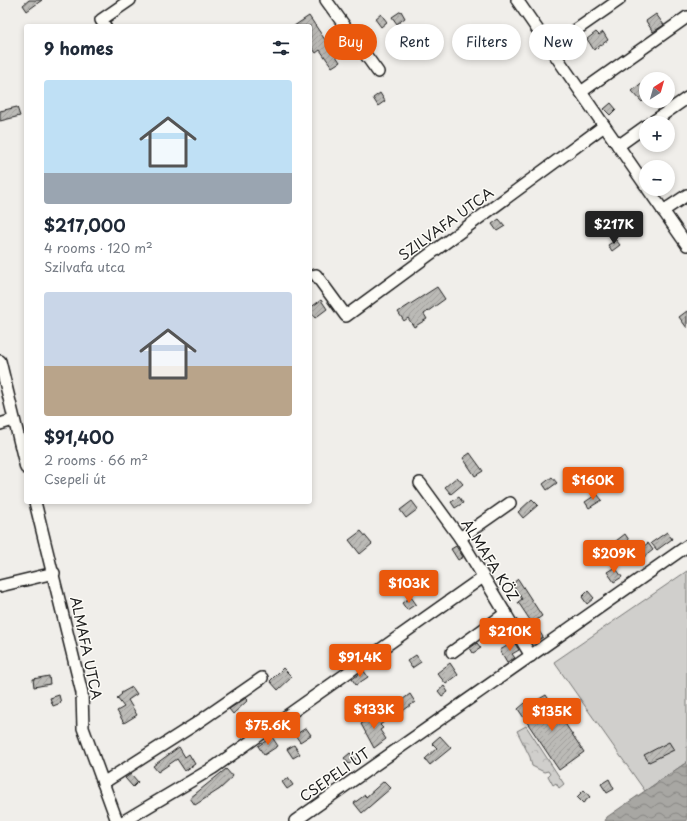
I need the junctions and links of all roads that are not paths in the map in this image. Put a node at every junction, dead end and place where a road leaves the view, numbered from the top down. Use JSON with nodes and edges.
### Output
{"nodes":[{"id":1,"x":130,"y":0,"type":"edge"},
{"id":2,"x":326,"y":0,"type":"edge"},
{"id":3,"x":619,"y":0,"type":"edge"},
{"id":4,"x":518,"y":1,"type":"edge"},
{"id":5,"x":687,"y":16,"type":"edge"},
{"id":6,"x":103,"y":23,"type":"edge"},
{"id":7,"x":534,"y":24,"type":"edge"},
{"id":8,"x":584,"y":24,"type":"edge"},
{"id":9,"x":558,"y":60,"type":"edge"},
{"id":10,"x":378,"y":72,"type":"dead end"},
{"id":11,"x":581,"y":92,"type":"junction"},
{"id":12,"x":687,"y":98,"type":"edge"},
{"id":13,"x":660,"y":116,"type":"edge"},
{"id":14,"x":604,"y":126,"type":"junction"},
{"id":15,"x":639,"y":131,"type":"edge"},
{"id":16,"x":618,"y":146,"type":"junction"},
{"id":17,"x":639,"y":176,"type":"edge"},
{"id":18,"x":687,"y":195,"type":"edge"},
{"id":19,"x":653,"y":196,"type":"edge"},
{"id":20,"x":663,"y":211,"type":"junction"},
{"id":21,"x":687,"y":245,"type":"edge"},
{"id":22,"x":316,"y":275,"type":"dead end"},
{"id":23,"x":0,"y":361,"type":"edge"},
{"id":24,"x":13,"y":420,"type":"junction"},
{"id":25,"x":0,"y":424,"type":"edge"},
{"id":26,"x":24,"y":461,"type":"edge"},
{"id":27,"x":420,"y":482,"type":"dead end"},
{"id":28,"x":510,"y":503,"type":"dead end"},
{"id":29,"x":36,"y":504,"type":"edge"},
{"id":30,"x":460,"y":538,"type":"junction"},
{"id":31,"x":687,"y":546,"type":"edge"},
{"id":32,"x":54,"y":573,"type":"junction"},
{"id":33,"x":483,"y":577,"type":"junction"},
{"id":34,"x":0,"y":586,"type":"edge"},
{"id":35,"x":506,"y":613,"type":"junction"},
{"id":36,"x":452,"y":652,"type":"dead end"},
{"id":37,"x":531,"y":656,"type":"junction"},
{"id":38,"x":262,"y":678,"type":"dead end"},
{"id":39,"x":103,"y":783,"type":"junction"},
{"id":40,"x":118,"y":821,"type":"edge"},
{"id":41,"x":124,"y":821,"type":"edge"},
{"id":42,"x":295,"y":821,"type":"edge"}],
"edges":[{"from":1,"to":6,"type":"street"},
{"from":2,"to":10,"type":"street"},
{"from":3,"to":8,"type":"street"},
{"from":4,"to":7,"type":"street"},
{"from":5,"to":11,"type":"street"},
{"from":9,"to":11,"type":"street"},
{"from":11,"to":14,"type":"street"},
{"from":12,"to":13,"type":"street"},
{"from":14,"to":16,"type":"street"},
{"from":14,"to":22,"type":"street","name":"SZILVAFA UTCA"},
{"from":15,"to":16,"type":"street"},
{"from":16,"to":17,"type":"street"},
{"from":18,"to":20,"type":"street"},
{"from":19,"to":20,"type":"street"},
{"from":20,"to":21,"type":"street"},
{"from":23,"to":24,"type":"street"},
{"from":24,"to":25,"type":"street"},
{"from":24,"to":26,"type":"street"},
{"from":27,"to":30,"type":"street","name":"ALMAFA KÖZ"},
{"from":28,"to":30,"type":"street"},
{"from":29,"to":32,"type":"street","name":"ALMAFA UTCA"},
{"from":30,"to":33,"type":"street","name":"ALMAFA KÖZ"},
{"from":31,"to":37,"type":"street","name":"CSEPELI ÚT"},
{"from":32,"to":34,"type":"street"},
{"from":32,"to":39,"type":"street","name":"ALMAFA UTCA"},
{"from":33,"to":35,"type":"street","name":"ALMAFA KÖZ"},
{"from":33,"to":41,"type":"street"},
{"from":35,"to":36,"type":"street"},
{"from":35,"to":37,"type":"street","name":"ALMAFA KÖZ"},
{"from":37,"to":42,"type":"street","name":"CSEPELI ÚT"},
{"from":38,"to":39,"type":"street"},
{"from":39,"to":40,"type":"street","name":"ALMAFA UTCA"}]}
